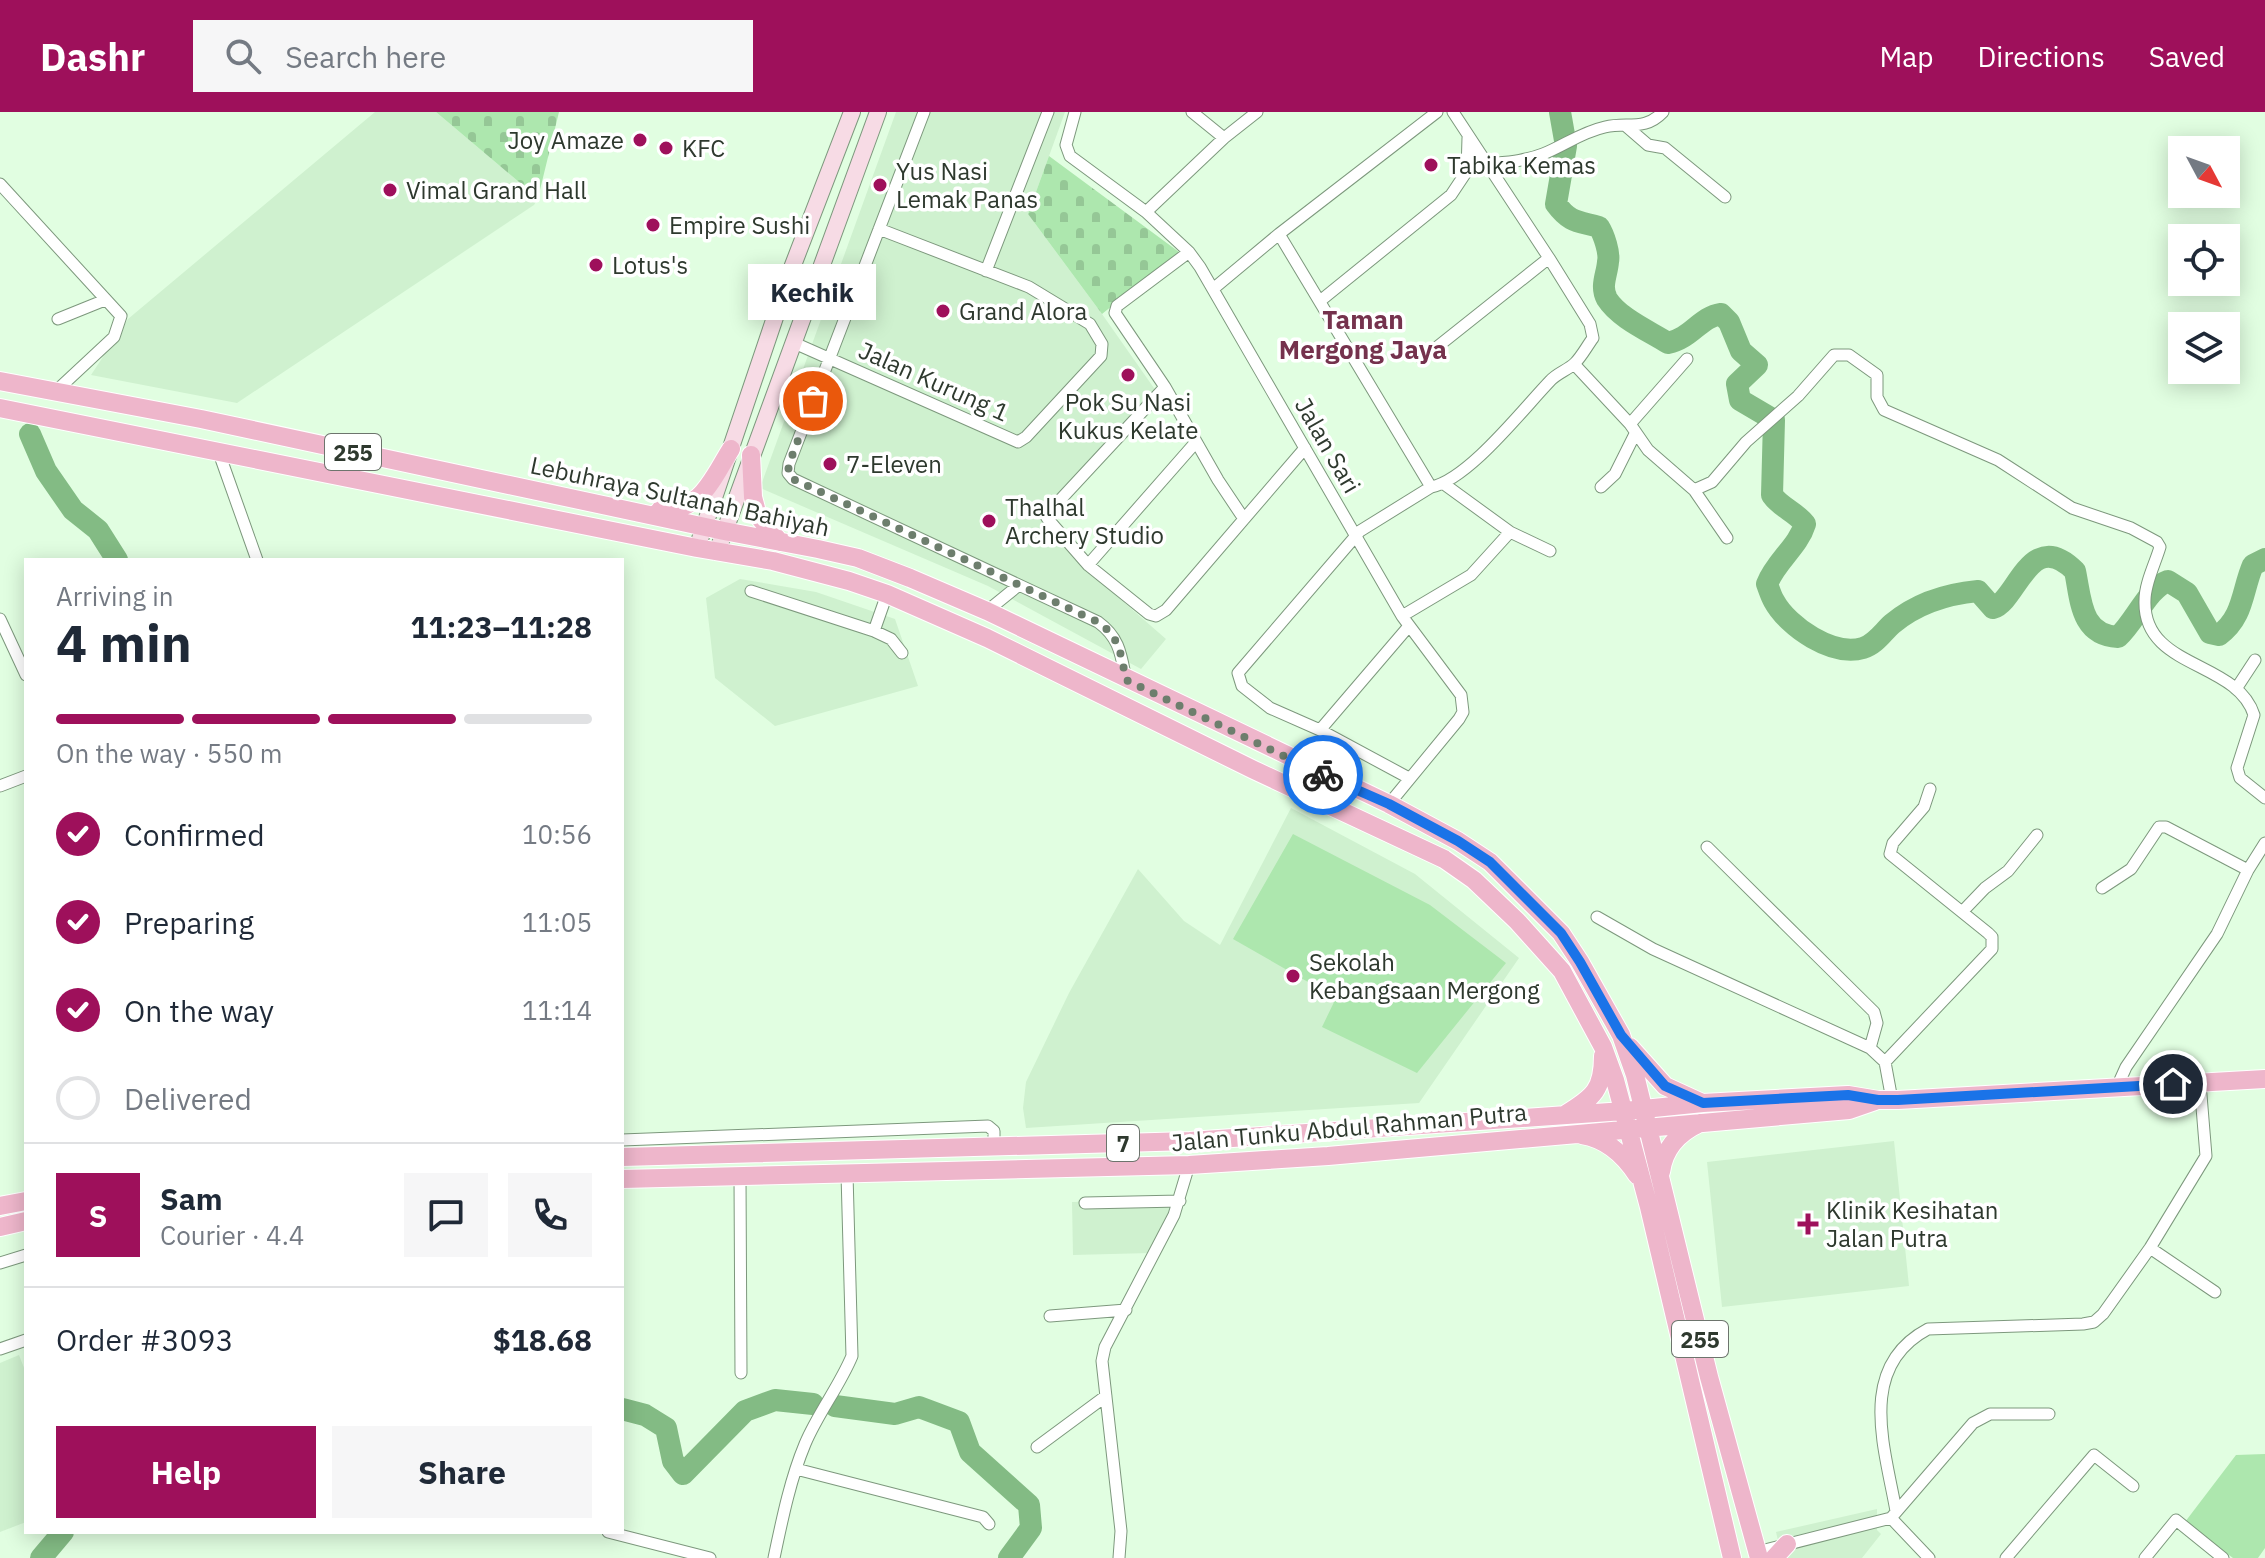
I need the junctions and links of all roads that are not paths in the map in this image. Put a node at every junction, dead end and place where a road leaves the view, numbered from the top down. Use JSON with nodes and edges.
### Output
{"nodes":[{"id":1,"x":852,"y":112,"type":"edge"},
{"id":2,"x":878,"y":112,"type":"edge"},
{"id":3,"x":924,"y":112,"type":"edge"},
{"id":4,"x":1048,"y":112,"type":"edge"},
{"id":5,"x":1075,"y":112,"type":"edge"},
{"id":6,"x":1193,"y":112,"type":"edge"},
{"id":7,"x":1257,"y":112,"type":"edge"},
{"id":8,"x":1437,"y":112,"type":"edge"},
{"id":9,"x":1453,"y":112,"type":"edge"},
{"id":10,"x":1663,"y":112,"type":"edge"},
{"id":11,"x":1626,"y":126,"type":"junction"},
{"id":12,"x":1468,"y":135,"type":"junction"},
{"id":13,"x":1224,"y":138,"type":"junction"},
{"id":14,"x":1488,"y":164,"type":"junction"},
{"id":15,"x":0,"y":184,"type":"edge"},
{"id":16,"x":1725,"y":197,"type":"dead end"},
{"id":17,"x":1146,"y":212,"type":"junction"},
{"id":18,"x":879,"y":229,"type":"junction"},
{"id":19,"x":1279,"y":234,"type":"junction"},
{"id":20,"x":1189,"y":252,"type":"junction"},
{"id":21,"x":1549,"y":258,"type":"junction"},
{"id":22,"x":986,"y":271,"type":"junction"},
{"id":23,"x":1213,"y":289,"type":"junction"},
{"id":24,"x":105,"y":300,"type":"junction"},
{"id":25,"x":1320,"y":301,"type":"junction"},
{"id":26,"x":58,"y":319,"type":"dead end"},
{"id":27,"x":792,"y":342,"type":"junction"},
{"id":28,"x":828,"y":358,"type":"junction"},
{"id":29,"x":1422,"y":359,"type":"dead end"},
{"id":30,"x":1687,"y":359,"type":"dead end"},
{"id":31,"x":1574,"y":364,"type":"junction"},
{"id":32,"x":0,"y":381,"type":"edge"},
{"id":33,"x":1165,"y":387,"type":"junction"},
{"id":34,"x":55,"y":392,"type":"junction"},
{"id":35,"x":0,"y":408,"type":"edge"},
{"id":36,"x":1633,"y":429,"type":"junction"},
{"id":37,"x":1196,"y":442,"type":"junction"},
{"id":38,"x":1305,"y":448,"type":"junction"},
{"id":39,"x":731,"y":449,"type":"junction"},
{"id":40,"x":219,"y":453,"type":"junction"},
{"id":41,"x":751,"y":455,"type":"junction"},
{"id":42,"x":1444,"y":484,"type":"junction"},
{"id":43,"x":1431,"y":487,"type":"junction"},
{"id":44,"x":1601,"y":487,"type":"dead end"},
{"id":45,"x":1694,"y":490,"type":"junction"},
{"id":46,"x":633,"y":510,"type":"junction"},
{"id":47,"x":1244,"y":519,"type":"junction"},
{"id":48,"x":704,"y":526,"type":"junction"},
{"id":49,"x":724,"y":531,"type":"junction"},
{"id":50,"x":1510,"y":532,"type":"junction"},
{"id":51,"x":1355,"y":537,"type":"junction"},
{"id":52,"x":1727,"y":538,"type":"dead end"},
{"id":53,"x":780,"y":542,"type":"junction"},
{"id":54,"x":697,"y":548,"type":"junction"},
{"id":55,"x":1550,"y":551,"type":"dead end"},
{"id":56,"x":717,"y":552,"type":"junction"},
{"id":57,"x":256,"y":558,"type":"edge"},
{"id":58,"x":1088,"y":565,"type":"junction"},
{"id":59,"x":1019,"y":585,"type":"junction"},
{"id":60,"x":751,"y":591,"type":"dead end"},
{"id":61,"x":887,"y":594,"type":"junction"},
{"id":62,"x":987,"y":611,"type":"junction"},
{"id":63,"x":0,"y":619,"type":"edge"},
{"id":64,"x":1405,"y":621,"type":"junction"},
{"id":65,"x":874,"y":631,"type":"junction"},
{"id":66,"x":902,"y":653,"type":"dead end"},
{"id":67,"x":2255,"y":660,"type":"dead end"},
{"id":68,"x":24,"y":671,"type":"edge"},
{"id":69,"x":1126,"y":680,"type":"junction"},
{"id":70,"x":2236,"y":689,"type":"junction"},
{"id":71,"x":1320,"y":730,"type":"junction"},
{"id":72,"x":24,"y":777,"type":"edge"},
{"id":73,"x":1409,"y":778,"type":"junction"},
{"id":74,"x":0,"y":786,"type":"edge"},
{"id":75,"x":1930,"y":789,"type":"dead end"},
{"id":76,"x":2265,"y":798,"type":"edge"},
{"id":77,"x":1389,"y":804,"type":"junction"},
{"id":78,"x":2037,"y":835,"type":"dead end"},
{"id":79,"x":2265,"y":843,"type":"edge"},
{"id":80,"x":1707,"y":847,"type":"dead end"},
{"id":81,"x":2248,"y":870,"type":"junction"},
{"id":82,"x":2102,"y":888,"type":"dead end"},
{"id":83,"x":1962,"y":912,"type":"junction"},
{"id":84,"x":1597,"y":917,"type":"dead end"},
{"id":85,"x":1621,"y":1035,"type":"junction"},
{"id":86,"x":1603,"y":1047,"type":"junction"},
{"id":87,"x":1870,"y":1048,"type":"junction"},
{"id":88,"x":1885,"y":1062,"type":"junction"},
{"id":89,"x":2265,"y":1079,"type":"edge"},
{"id":90,"x":2200,"y":1083,"type":"junction"},
{"id":91,"x":2117,"y":1087,"type":"junction"},
{"id":92,"x":1885,"y":1100,"type":"junction"},
{"id":93,"x":1704,"y":1112,"type":"junction"},
{"id":94,"x":1646,"y":1117,"type":"junction"},
{"id":95,"x":1626,"y":1120,"type":"junction"},
{"id":96,"x":1566,"y":1124,"type":"junction"},
{"id":97,"x":624,"y":1141,"type":"edge"},
{"id":98,"x":994,"y":1147,"type":"junction"},
{"id":99,"x":624,"y":1157,"type":"edge"},
{"id":100,"x":1189,"y":1165,"type":"junction"},
{"id":101,"x":847,"y":1174,"type":"junction"},
{"id":102,"x":740,"y":1177,"type":"junction"},
{"id":103,"x":624,"y":1179,"type":"edge"},
{"id":104,"x":1652,"y":1182,"type":"junction"},
{"id":105,"x":24,"y":1201,"type":"edge"},
{"id":106,"x":1180,"y":1201,"type":"junction"},
{"id":107,"x":1085,"y":1203,"type":"dead end"},
{"id":108,"x":0,"y":1206,"type":"edge"},
{"id":109,"x":24,"y":1221,"type":"edge"},
{"id":110,"x":0,"y":1227,"type":"edge"},
{"id":111,"x":2150,"y":1248,"type":"junction"},
{"id":112,"x":24,"y":1256,"type":"edge"},
{"id":113,"x":0,"y":1263,"type":"edge"},
{"id":114,"x":2215,"y":1292,"type":"dead end"},
{"id":115,"x":1126,"y":1310,"type":"junction"},
{"id":116,"x":1050,"y":1316,"type":"dead end"},
{"id":117,"x":24,"y":1341,"type":"edge"},
{"id":118,"x":0,"y":1349,"type":"edge"},
{"id":119,"x":741,"y":1373,"type":"dead end"},
{"id":120,"x":1106,"y":1396,"type":"junction"},
{"id":121,"x":2049,"y":1414,"type":"dead end"},
{"id":122,"x":1037,"y":1447,"type":"dead end"},
{"id":123,"x":796,"y":1469,"type":"junction"},
{"id":124,"x":2133,"y":1486,"type":"dead end"},
{"id":125,"x":1894,"y":1514,"type":"junction"},
{"id":126,"x":989,"y":1524,"type":"dead end"},
{"id":127,"x":614,"y":1534,"type":"edge"},
{"id":128,"x":668,"y":1553,"type":"edge"},
{"id":129,"x":1769,"y":1553,"type":"edge"},
{"id":130,"x":710,"y":1558,"type":"edge"},
{"id":131,"x":774,"y":1558,"type":"edge"},
{"id":132,"x":1119,"y":1558,"type":"edge"},
{"id":133,"x":1732,"y":1558,"type":"edge"},
{"id":134,"x":1739,"y":1558,"type":"edge"},
{"id":135,"x":1929,"y":1558,"type":"edge"},
{"id":136,"x":2006,"y":1558,"type":"edge"},
{"id":137,"x":2145,"y":1558,"type":"edge"},
{"id":138,"x":2223,"y":1558,"type":"edge"}],
"edges":[{"from":1,"to":39,"type":"street"},
{"from":2,"to":27,"type":"street"},
{"from":3,"to":18,"type":"street"},
{"from":4,"to":22,"type":"street"},
{"from":5,"to":17,"type":"street","name":"Jalan Sari"},
{"from":6,"to":13,"type":"street"},
{"from":7,"to":13,"type":"street"},
{"from":8,"to":19,"type":"street"},
{"from":9,"to":12,"type":"street"},
{"from":10,"to":11,"type":"street"},
{"from":11,"to":14,"type":"street"},
{"from":11,"to":16,"type":"street"},
{"from":12,"to":14,"type":"street"},
{"from":12,"to":25,"type":"street"},
{"from":13,"to":17,"type":"street"},
{"from":14,"to":21,"type":"street"},
{"from":15,"to":24,"type":"street"},
{"from":17,"to":20,"type":"street","name":"Jalan Sari"},
{"from":18,"to":22,"type":"street","name":"Jalan Kurung 1"},
{"from":18,"to":28,"type":"street"},
{"from":19,"to":23,"type":"street"},
{"from":19,"to":25,"type":"street"},
{"from":20,"to":23,"type":"street","name":"Jalan Sari"},
{"from":20,"to":33,"type":"street"},
{"from":21,"to":29,"type":"street"},
{"from":21,"to":31,"type":"street"},
{"from":22,"to":28,"type":"street","name":"Jalan Kurung 1"},
{"from":23,"to":38,"type":"street","name":"Jalan Sari"},
{"from":24,"to":26,"type":"street"},
{"from":24,"to":34,"type":"street"},
{"from":25,"to":43,"type":"street"},
{"from":27,"to":28,"type":"street"},
{"from":27,"to":41,"type":"street"},
{"from":28,"to":59,"type":"street"},
{"from":30,"to":36,"type":"street"},
{"from":31,"to":36,"type":"street"},
{"from":31,"to":42,"type":"street"},
{"from":32,"to":34,"type":"main road","name":"Lebuhraya Sultanah Bahiyah","number":"255"},
{"from":33,"to":37,"type":"street"},
{"from":33,"to":58,"type":"street"},
{"from":34,"to":46,"type":"main road","name":"Lebuhraya Sultanah Bahiyah","number":"255"},
{"from":35,"to":40,"type":"main road","name":"Lebuhraya Sultanah Bahiyah","number":"255"},
{"from":36,"to":44,"type":"street"},
{"from":36,"to":45,"type":"street"},
{"from":37,"to":47,"type":"street"},
{"from":37,"to":58,"type":"street"},
{"from":38,"to":47,"type":"street"},
{"from":38,"to":51,"type":"street","name":"Jalan Sari"},
{"from":39,"to":46,"type":"main road"},
{"from":39,"to":48,"type":"street"},
{"from":40,"to":54,"type":"main road","name":"Lebuhraya Sultanah Bahiyah","number":"255"},
{"from":40,"to":57,"type":"street"},
{"from":41,"to":49,"type":"street"},
{"from":41,"to":53,"type":"main road"},
{"from":42,"to":43,"type":"street"},
{"from":42,"to":50,"type":"street"},
{"from":43,"to":51,"type":"street"},
{"from":45,"to":52,"type":"street"},
{"from":45,"to":70,"type":"street"},
{"from":46,"to":48,"type":"main road","name":"Lebuhraya Sultanah Bahiyah","number":"255"},
{"from":47,"to":58,"type":"street"},
{"from":48,"to":49,"type":"main road","name":"Lebuhraya Sultanah Bahiyah","number":"255"},
{"from":48,"to":54,"type":"street"},
{"from":49,"to":53,"type":"main road","name":"Lebuhraya Sultanah Bahiyah","number":"255"},
{"from":49,"to":56,"type":"street"},
{"from":50,"to":55,"type":"street"},
{"from":50,"to":64,"type":"street"},
{"from":51,"to":64,"type":"street","name":"Jalan Sari"},
{"from":51,"to":71,"type":"street"},
{"from":53,"to":62,"type":"main road","name":"Lebuhraya Sultanah Bahiyah","number":"255"},
{"from":54,"to":56,"type":"main road","name":"Lebuhraya Sultanah Bahiyah","number":"255"},
{"from":56,"to":61,"type":"main road","name":"Lebuhraya Sultanah Bahiyah","number":"255"},
{"from":59,"to":62,"type":"street"},
{"from":59,"to":69,"type":"street"},
{"from":60,"to":65,"type":"street"},
{"from":61,"to":65,"type":"street"},
{"from":61,"to":86,"type":"main road","name":"Lebuhraya Sultanah Bahiyah","number":"255"},
{"from":62,"to":69,"type":"main road","name":"Lebuhraya Sultanah Bahiyah","number":"255"},
{"from":63,"to":68,"type":"street"},
{"from":64,"to":71,"type":"street"},
{"from":64,"to":73,"type":"street","name":"Jalan Sari"},
{"from":65,"to":66,"type":"street"},
{"from":67,"to":70,"type":"street"},
{"from":69,"to":77,"type":"main road","name":"Lebuhraya Sultanah Bahiyah","number":"255"},
{"from":70,"to":76,"type":"street"},
{"from":71,"to":73,"type":"street"},
{"from":72,"to":74,"type":"street"},
{"from":73,"to":77,"type":"street","name":"Jalan Sari"},
{"from":75,"to":83,"type":"street"},
{"from":77,"to":85,"type":"main road","name":"Lebuhraya Sultanah Bahiyah","number":"255"},
{"from":78,"to":83,"type":"street"},
{"from":79,"to":81,"type":"street"},
{"from":80,"to":87,"type":"street"},
{"from":81,"to":82,"type":"street"},
{"from":81,"to":91,"type":"street"},
{"from":83,"to":88,"type":"street"},
{"from":84,"to":87,"type":"street"},
{"from":85,"to":93,"type":"main road"},
{"from":85,"to":94,"type":"main road","name":"Lebuhraya Sultanah Bahiyah","number":"255"},
{"from":86,"to":95,"type":"main road","name":"Lebuhraya Sultanah Bahiyah","number":"255"},
{"from":86,"to":96,"type":"main road"},
{"from":87,"to":88,"type":"street"},
{"from":88,"to":92,"type":"street"},
{"from":89,"to":90,"type":"main road","number":"7"},
{"from":90,"to":91,"type":"main road","number":"7"},
{"from":90,"to":111,"type":"street"},
{"from":91,"to":92,"type":"main road","number":"7"},
{"from":92,"to":93,"type":"main road","number":"7"},
{"from":93,"to":94,"type":"main road","number":"7"},
{"from":93,"to":104,"type":"main road"},
{"from":94,"to":95,"type":"main road","name":"Jalan Tunku Abdul Rahman Putra","number":"7"},
{"from":94,"to":104,"type":"main road","name":"Lebuhraya Sultanah Bahiyah","number":"255"},
{"from":95,"to":96,"type":"main road","name":"Jalan Tunku Abdul Rahman Putra","number":"7"},
{"from":95,"to":104,"type":"main road","name":"Lebuhraya Sultanah Bahiyah","number":"255"},
{"from":96,"to":98,"type":"main road","name":"Jalan Tunku Abdul Rahman Putra","number":"7"},
{"from":96,"to":100,"type":"main road","name":"Jalan Tunku Abdul Rahman Putra","number":"7"},
{"from":96,"to":104,"type":"main road"},
{"from":97,"to":98,"type":"street"},
{"from":98,"to":99,"type":"main road","name":"Jalan Tunku Abdul Rahman Putra","number":"7"},
{"from":100,"to":101,"type":"main road","name":"Jalan Tunku Abdul Rahman Putra","number":"7"},
{"from":100,"to":106,"type":"street"},
{"from":101,"to":102,"type":"main road","name":"Jalan Tunku Abdul Rahman Putra","number":"7"},
{"from":101,"to":123,"type":"street"},
{"from":102,"to":103,"type":"main road","name":"Jalan Tunku Abdul Rahman Putra","number":"7"},
{"from":102,"to":119,"type":"street"},
{"from":104,"to":129,"type":"main road","name":"Lebuhraya Sultanah Bahiyah","number":"255"},
{"from":104,"to":133,"type":"main road","name":"Lebuhraya Sultanah Bahiyah","number":"255"},
{"from":105,"to":108,"type":"main road"},
{"from":106,"to":107,"type":"street"},
{"from":106,"to":115,"type":"street"},
{"from":109,"to":110,"type":"main road"},
{"from":111,"to":114,"type":"street"},
{"from":111,"to":125,"type":"street"},
{"from":112,"to":113,"type":"street"},
{"from":115,"to":116,"type":"street"},
{"from":115,"to":120,"type":"street"},
{"from":117,"to":118,"type":"street"},
{"from":120,"to":122,"type":"street"},
{"from":120,"to":132,"type":"street"},
{"from":121,"to":125,"type":"street"},
{"from":123,"to":126,"type":"street"},
{"from":123,"to":131,"type":"street"},
{"from":124,"to":136,"type":"street"},
{"from":125,"to":129,"type":"street"},
{"from":125,"to":135,"type":"street"},
{"from":127,"to":128,"type":"street"},
{"from":128,"to":130,"type":"street"},
{"from":129,"to":134,"type":"main road"},
{"from":137,"to":138,"type":"street"}]}
